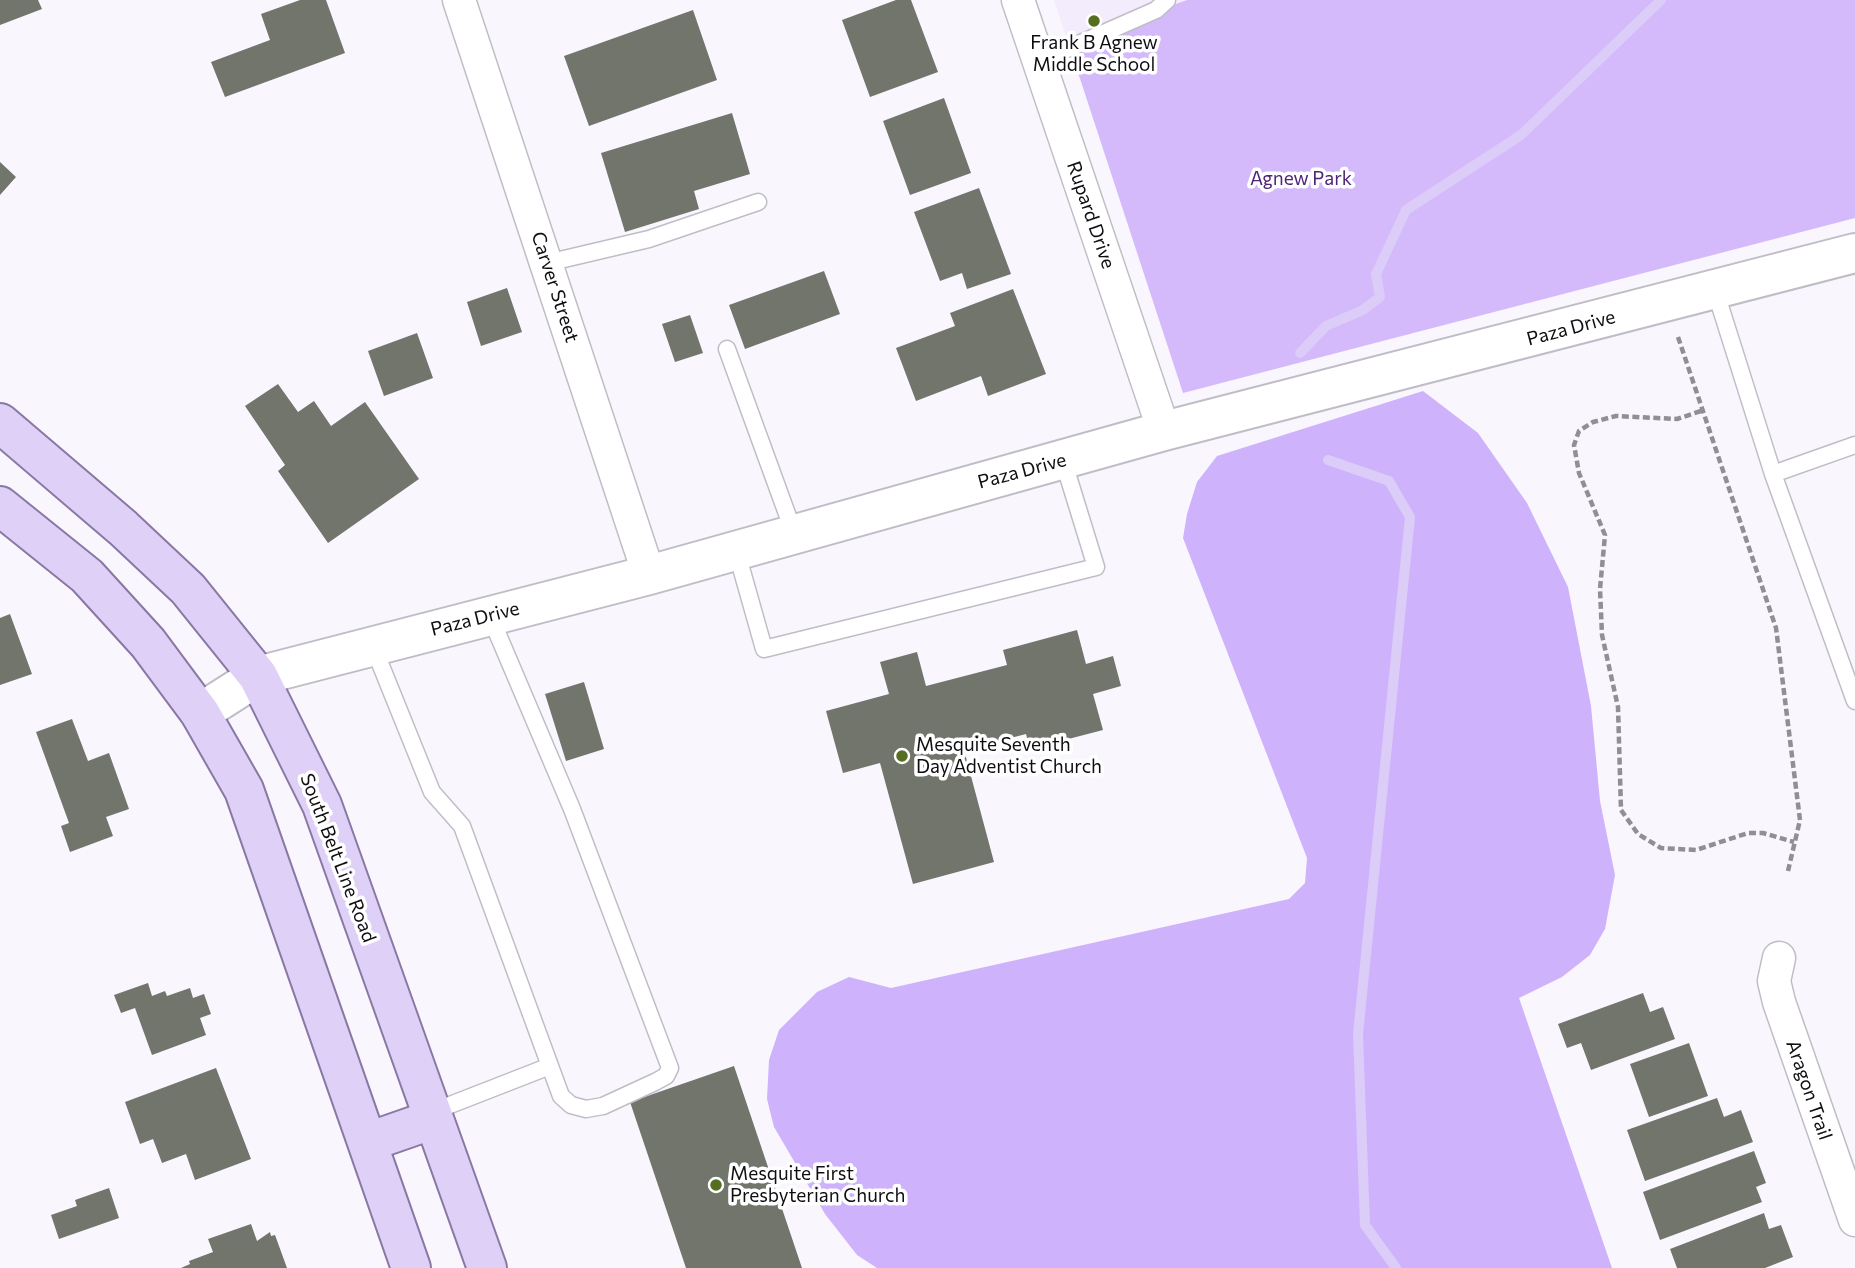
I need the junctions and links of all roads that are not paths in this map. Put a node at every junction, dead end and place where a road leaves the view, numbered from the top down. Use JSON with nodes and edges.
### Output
{"nodes":[{"id":1,"x":459,"y":0,"type":"edge"},
{"id":2,"x":1018,"y":0,"type":"edge"},
{"id":3,"x":1167,"y":0,"type":"edge"},
{"id":4,"x":1040,"y":61,"type":"junction"},
{"id":5,"x":758,"y":202,"type":"dead end"},
{"id":6,"x":1855,"y":253,"type":"edge"},
{"id":7,"x":547,"y":263,"type":"junction"},
{"id":8,"x":1715,"y":290,"type":"junction"},
{"id":9,"x":727,"y":349,"type":"dead end"},
{"id":10,"x":0,"y":423,"type":"edge"},
{"id":11,"x":1164,"y":431,"type":"junction"},
{"id":12,"x":1855,"y":444,"type":"edge"},
{"id":13,"x":1063,"y":459,"type":"junction"},
{"id":14,"x":1773,"y":474,"type":"junction"},
{"id":15,"x":0,"y":506,"type":"edge"},
{"id":16,"x":794,"y":533,"type":"junction"},
{"id":17,"x":736,"y":550,"type":"junction"},
{"id":18,"x":649,"y":575,"type":"junction"},
{"id":19,"x":490,"y":615,"type":"junction"},
{"id":20,"x":373,"y":646,"type":"junction"},
{"id":21,"x":258,"y":676,"type":"junction"},
{"id":22,"x":1855,"y":701,"type":"edge"},
{"id":23,"x":200,"y":713,"type":"junction"},
{"id":24,"x":1779,"y":958,"type":"dead end"},
{"id":25,"x":550,"y":1066,"type":"junction"},
{"id":26,"x":433,"y":1116,"type":"junction"},
{"id":27,"x":368,"y":1142,"type":"junction"},
{"id":28,"x":1855,"y":1220,"type":"edge"},
{"id":29,"x":411,"y":1268,"type":"edge"},
{"id":30,"x":487,"y":1268,"type":"edge"}],
"edges":[{"from":1,"to":7,"type":"street","name":"Carver Street"},
{"from":2,"to":4,"type":"street","name":"Rupard Drive"},
{"from":3,"to":4,"type":"lane"},
{"from":4,"to":11,"type":"street","name":"Rupard Drive"},
{"from":5,"to":7,"type":"lane"},
{"from":6,"to":8,"type":"street","name":"Paza Drive"},
{"from":7,"to":18,"type":"street","name":"Carver Street"},
{"from":8,"to":11,"type":"street","name":"Paza Drive"},
{"from":8,"to":14,"type":"lane"},
{"from":9,"to":16,"type":"lane"},
{"from":10,"to":21,"type":"main road","name":"South Belt Line Road"},
{"from":11,"to":13,"type":"street","name":"Paza Drive"},
{"from":12,"to":14,"type":"lane"},
{"from":13,"to":16,"type":"street","name":"Paza Drive"},
{"from":13,"to":17,"type":"lane"},
{"from":14,"to":22,"type":"lane"},
{"from":15,"to":23,"type":"main road"},
{"from":16,"to":17,"type":"street","name":"Paza Drive"},
{"from":17,"to":18,"type":"street","name":"Paza Drive"},
{"from":18,"to":19,"type":"street","name":"Paza Drive"},
{"from":19,"to":20,"type":"street","name":"Paza Drive"},
{"from":19,"to":25,"type":"lane"},
{"from":20,"to":21,"type":"street","name":"Paza Drive"},
{"from":20,"to":25,"type":"lane"},
{"from":21,"to":23,"type":"street","name":"Paza Drive"},
{"from":21,"to":26,"type":"main road","name":"South Belt Line Road"},
{"from":23,"to":27,"type":"main road"},
{"from":24,"to":28,"type":"street","name":"Aragon Trail"},
{"from":25,"to":26,"type":"lane"},
{"from":26,"to":27,"type":"main road"},
{"from":26,"to":30,"type":"main road","name":"South Belt Line Road"},
{"from":27,"to":29,"type":"main road"}]}
